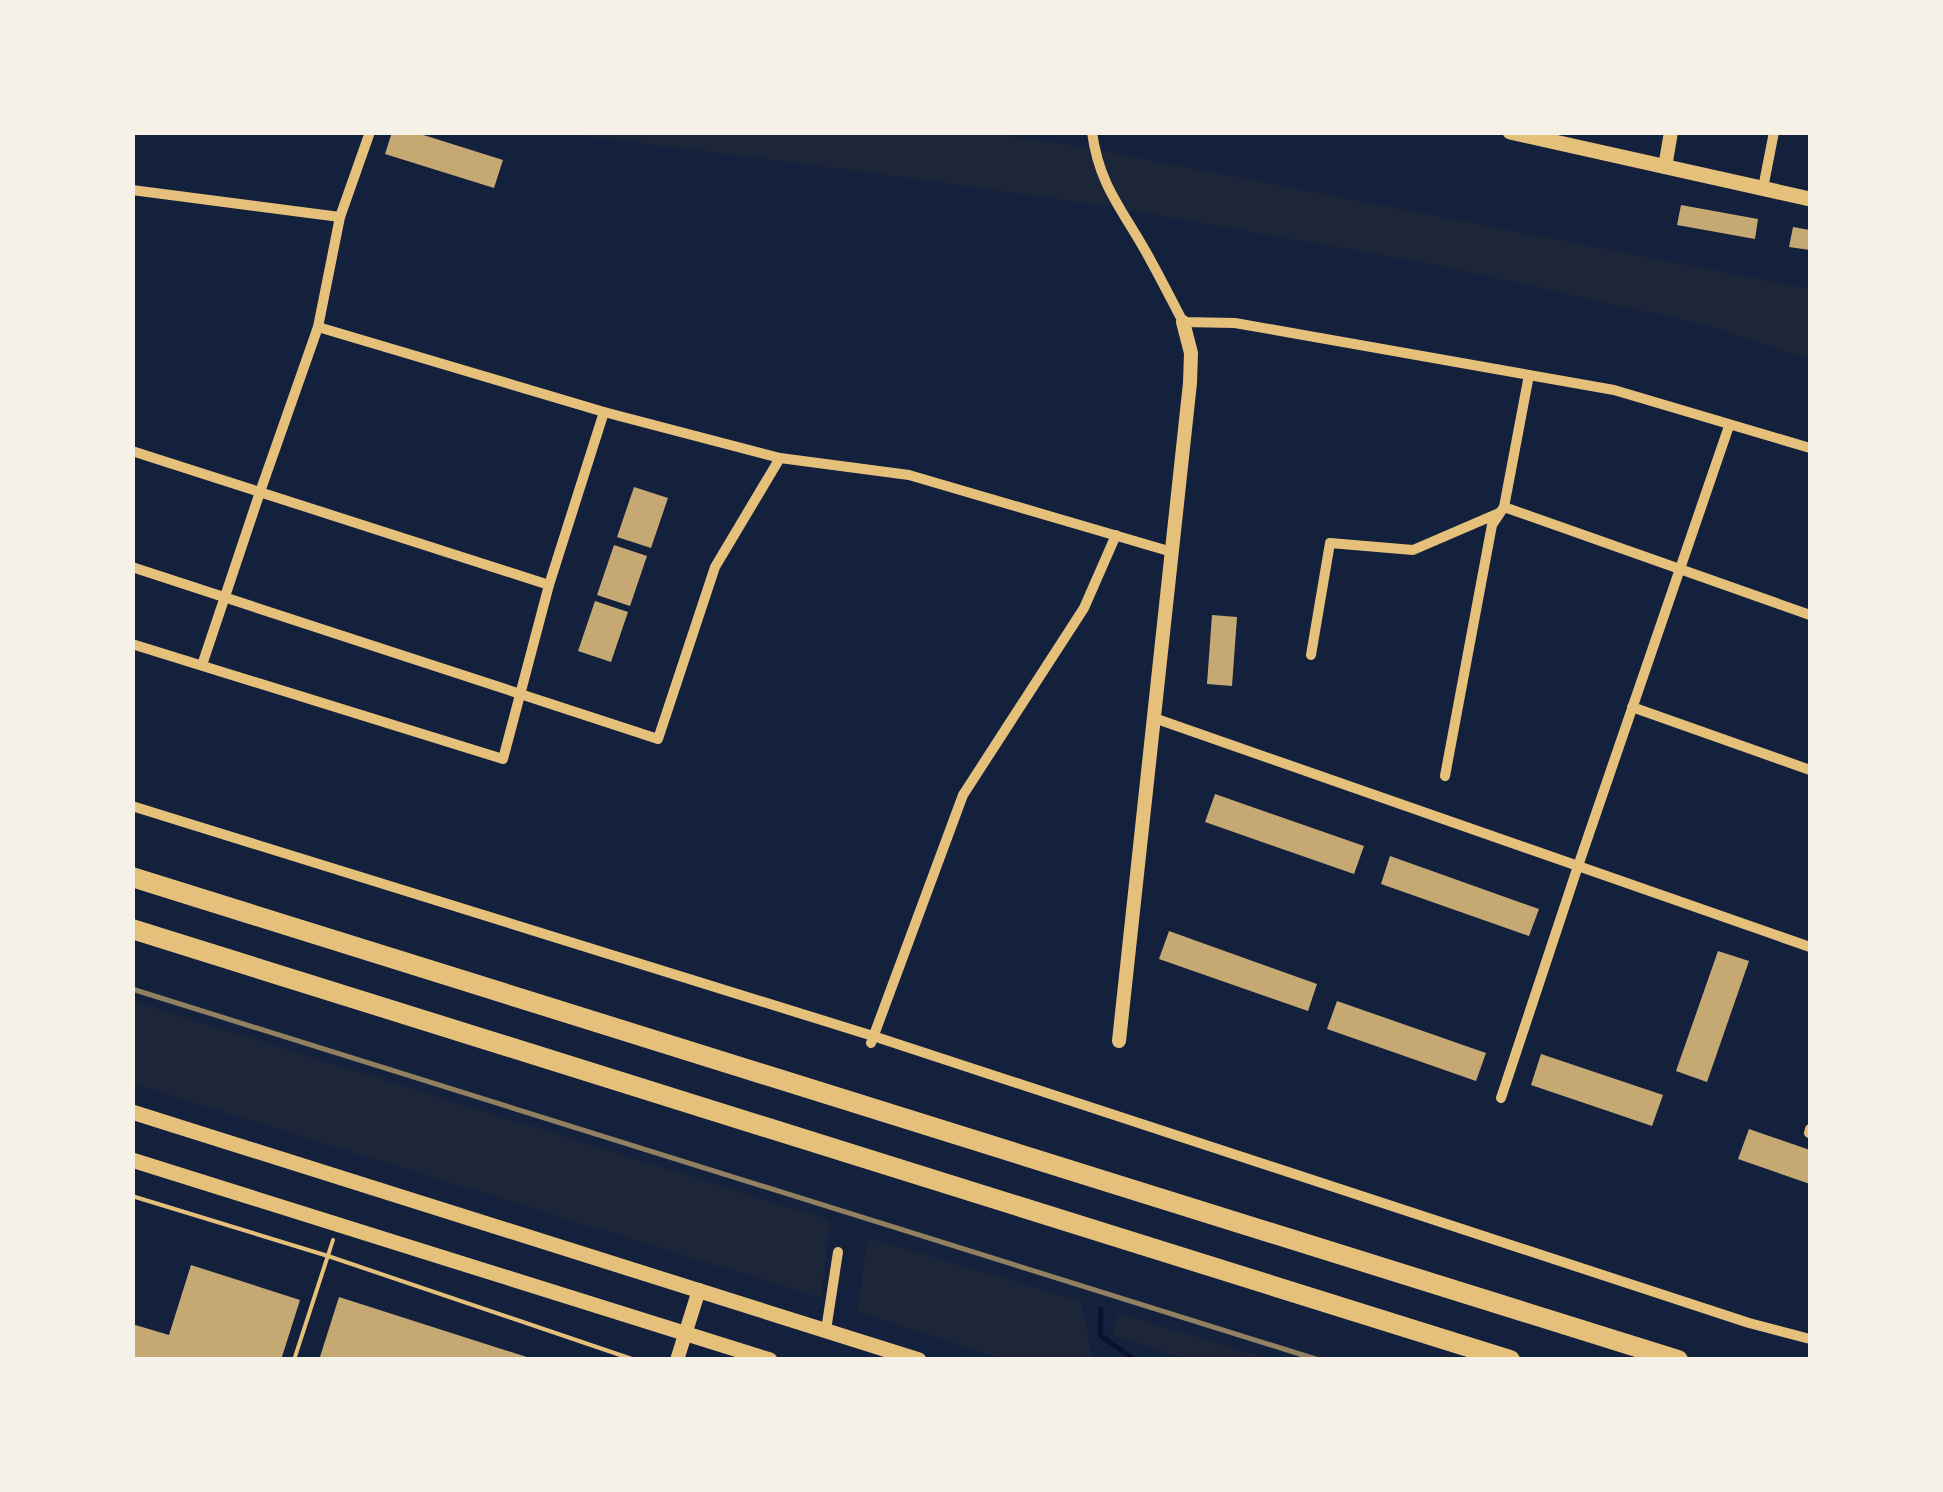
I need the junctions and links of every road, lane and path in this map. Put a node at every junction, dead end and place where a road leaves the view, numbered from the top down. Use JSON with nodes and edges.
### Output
{"nodes":[{"id":1,"x":370,"y":132,"type":"edge"},
{"id":2,"x":1092,"y":132,"type":"edge"},
{"id":3,"x":1510,"y":132,"type":"edge"},
{"id":4,"x":1672,"y":132,"type":"edge"},
{"id":5,"x":1774,"y":132,"type":"edge"},
{"id":6,"x":1665,"y":166,"type":"junction"},
{"id":7,"x":1763,"y":188,"type":"junction"},
{"id":8,"x":132,"y":190,"type":"edge"},
{"id":9,"x":1810,"y":199,"type":"edge"},
{"id":10,"x":340,"y":217,"type":"junction"},
{"id":11,"x":1183,"y":322,"type":"junction"},
{"id":12,"x":318,"y":327,"type":"junction"},
{"id":13,"x":1528,"y":375,"type":"junction"},
{"id":14,"x":604,"y":412,"type":"junction"},
{"id":15,"x":1729,"y":426,"type":"junction"},
{"id":16,"x":1810,"y":448,"type":"edge"},
{"id":17,"x":132,"y":451,"type":"edge"},
{"id":18,"x":780,"y":458,"type":"junction"},
{"id":19,"x":260,"y":492,"type":"junction"},
{"id":20,"x":1502,"y":510,"type":"junction"},
{"id":21,"x":1116,"y":536,"type":"junction"},
{"id":22,"x":1172,"y":552,"type":"junction"},
{"id":23,"x":132,"y":567,"type":"edge"},
{"id":24,"x":1680,"y":569,"type":"junction"},
{"id":25,"x":550,"y":585,"type":"junction"},
{"id":26,"x":225,"y":598,"type":"junction"},
{"id":27,"x":1810,"y":615,"type":"edge"},
{"id":28,"x":132,"y":644,"type":"edge"},
{"id":29,"x":1312,"y":655,"type":"dead end"},
{"id":30,"x":202,"y":666,"type":"junction"},
{"id":31,"x":522,"y":694,"type":"junction"},
{"id":32,"x":1632,"y":707,"type":"junction"},
{"id":33,"x":1154,"y":718,"type":"junction"},
{"id":34,"x":1810,"y":770,"type":"edge"},
{"id":35,"x":1444,"y":776,"type":"dead end"},
{"id":36,"x":132,"y":806,"type":"edge"},
{"id":37,"x":1578,"y":866,"type":"junction"},
{"id":38,"x":132,"y":877,"type":"edge"},
{"id":39,"x":132,"y":930,"type":"edge"},
{"id":40,"x":1810,"y":947,"type":"edge"},
{"id":41,"x":872,"y":1040,"type":"junction"},
{"id":42,"x":1120,"y":1041,"type":"dead end"},
{"id":43,"x":1501,"y":1098,"type":"dead end"},
{"id":44,"x":132,"y":1112,"type":"edge"},
{"id":45,"x":132,"y":1160,"type":"edge"},
{"id":46,"x":132,"y":1196,"type":"edge"},
{"id":47,"x":338,"y":1224,"type":"junction"},
{"id":48,"x":838,"y":1252,"type":"dead end"},
{"id":49,"x":328,"y":1256,"type":"junction"},
{"id":50,"x":699,"y":1290,"type":"junction"},
{"id":51,"x":826,"y":1330,"type":"junction"},
{"id":52,"x":685,"y":1333,"type":"junction"},
{"id":53,"x":1810,"y":1339,"type":"edge"},
{"id":54,"x":294,"y":1360,"type":"edge"},
{"id":55,"x":635,"y":1360,"type":"edge"},
{"id":56,"x":677,"y":1360,"type":"edge"},
{"id":57,"x":770,"y":1360,"type":"edge"},
{"id":58,"x":919,"y":1360,"type":"edge"},
{"id":59,"x":1510,"y":1360,"type":"edge"},
{"id":60,"x":1678,"y":1360,"type":"edge"}],
"edges":[{"from":1,"to":10,"type":"street"},
{"from":2,"to":11,"type":"street"},
{"from":3,"to":6,"type":"main road"},
{"from":4,"to":6,"type":"street"},
{"from":5,"to":7,"type":"street"},
{"from":6,"to":7,"type":"main road"},
{"from":7,"to":9,"type":"main road"},
{"from":8,"to":10,"type":"street"},
{"from":10,"to":12,"type":"street"},
{"from":11,"to":13,"type":"street"},
{"from":11,"to":22,"type":"street"},
{"from":12,"to":14,"type":"street"},
{"from":12,"to":19,"type":"street"},
{"from":13,"to":15,"type":"street"},
{"from":13,"to":20,"type":"street"},
{"from":14,"to":18,"type":"street"},
{"from":14,"to":25,"type":"street"},
{"from":15,"to":16,"type":"street"},
{"from":15,"to":24,"type":"street"},
{"from":17,"to":19,"type":"street"},
{"from":18,"to":21,"type":"street"},
{"from":18,"to":31,"type":"street"},
{"from":19,"to":25,"type":"street"},
{"from":19,"to":26,"type":"street"},
{"from":20,"to":24,"type":"street"},
{"from":20,"to":29,"type":"street"},
{"from":20,"to":35,"type":"street"},
{"from":21,"to":22,"type":"street"},
{"from":21,"to":41,"type":"street"},
{"from":22,"to":33,"type":"street"},
{"from":23,"to":26,"type":"street"},
{"from":24,"to":27,"type":"street"},
{"from":24,"to":32,"type":"street"},
{"from":25,"to":31,"type":"street"},
{"from":26,"to":30,"type":"street"},
{"from":26,"to":31,"type":"street"},
{"from":28,"to":30,"type":"street"},
{"from":30,"to":31,"type":"street"},
{"from":32,"to":34,"type":"street"},
{"from":32,"to":37,"type":"street"},
{"from":33,"to":37,"type":"street"},
{"from":33,"to":42,"type":"street"},
{"from":36,"to":41,"type":"street"},
{"from":37,"to":40,"type":"street"},
{"from":37,"to":43,"type":"street"},
{"from":38,"to":60,"type":"highway"},
{"from":39,"to":59,"type":"highway"},
{"from":41,"to":53,"type":"street"},
{"from":44,"to":50,"type":"main road"},
{"from":45,"to":47,"type":"main road"},
{"from":46,"to":49,"type":"path"},
{"from":47,"to":49,"type":"path"},
{"from":47,"to":52,"type":"main road"},
{"from":48,"to":51,"type":"street"},
{"from":49,"to":54,"type":"path"},
{"from":49,"to":55,"type":"path"},
{"from":50,"to":51,"type":"main road"},
{"from":50,"to":52,"type":"street"},
{"from":51,"to":58,"type":"main road"},
{"from":52,"to":56,"type":"street"},
{"from":52,"to":57,"type":"main road"}]}
